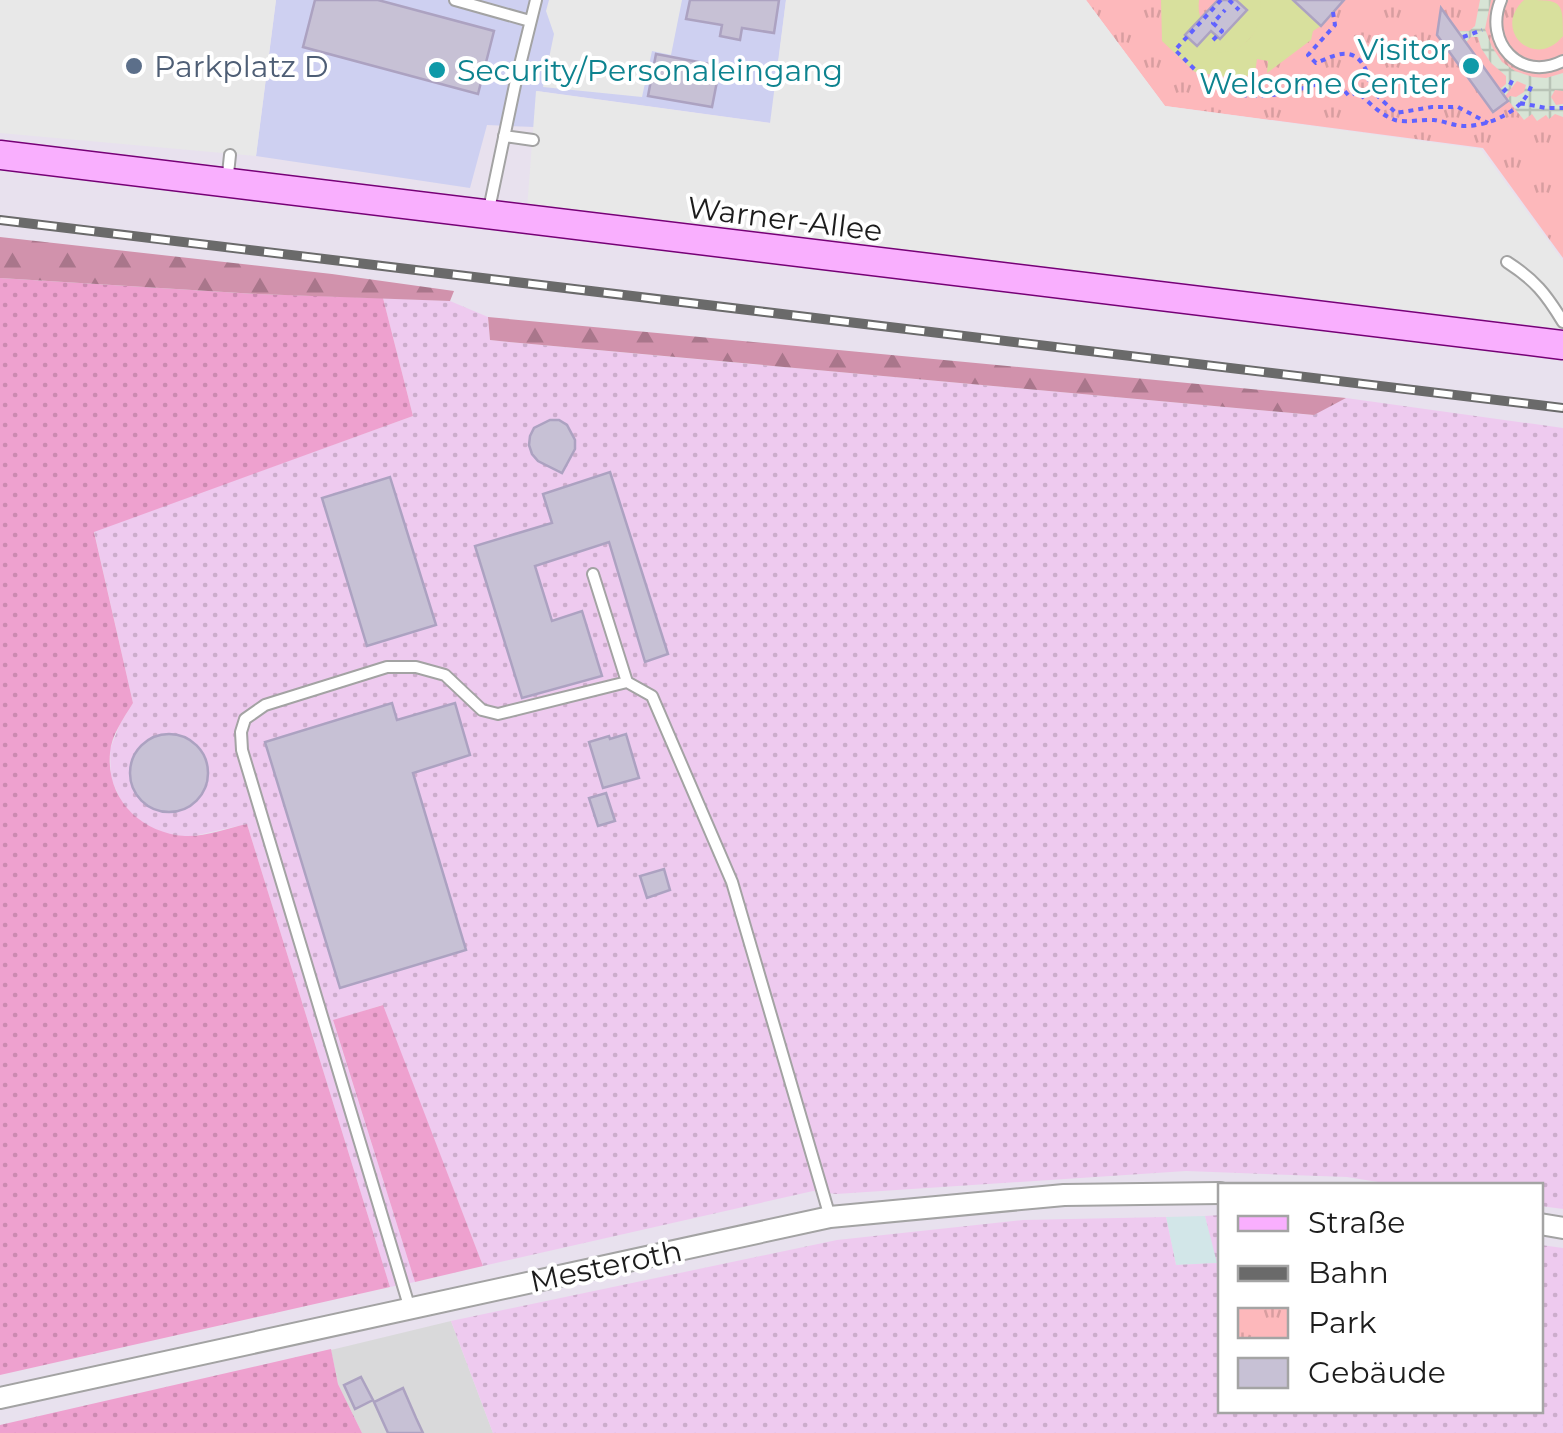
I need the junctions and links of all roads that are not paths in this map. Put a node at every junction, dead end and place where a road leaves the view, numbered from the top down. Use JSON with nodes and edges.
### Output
{"nodes":[{"id":1,"x":455,"y":0,"type":"edge"},
{"id":2,"x":536,"y":0,"type":"edge"},
{"id":3,"x":1501,"y":0,"type":"edge"},
{"id":4,"x":530,"y":22,"type":"junction"},
{"id":5,"x":1563,"y":62,"type":"edge"},
{"id":6,"x":504,"y":136,"type":"junction"},
{"id":7,"x":533,"y":140,"type":"dead end"},
{"id":8,"x":0,"y":155,"type":"edge"},
{"id":9,"x":230,"y":155,"type":"dead end"},
{"id":10,"x":226,"y":184,"type":"junction"},
{"id":11,"x":488,"y":215,"type":"junction"},
{"id":12,"x":1508,"y":262,"type":"dead end"},
{"id":13,"x":1563,"y":322,"type":"edge"},
{"id":14,"x":1563,"y":345,"type":"edge"},
{"id":15,"x":593,"y":574,"type":"dead end"},
{"id":16,"x":627,"y":682,"type":"junction"},
{"id":17,"x":1218,"y":1193,"type":"edge"},
{"id":18,"x":830,"y":1217,"type":"junction"},
{"id":19,"x":410,"y":1308,"type":"junction"},
{"id":20,"x":0,"y":1398,"type":"edge"}],
"edges":[{"from":1,"to":4,"type":"lane"},
{"from":2,"to":4,"type":"lane"},
{"from":3,"to":5,"type":"lane"},
{"from":4,"to":6,"type":"lane"},
{"from":6,"to":7,"type":"lane"},
{"from":6,"to":11,"type":"lane"},
{"from":8,"to":10,"type":"street","name":"Warner-Allee"},
{"from":9,"to":10,"type":"lane"},
{"from":10,"to":11,"type":"street","name":"Warner-Allee"},
{"from":11,"to":14,"type":"street","name":"Warner-Allee"},
{"from":12,"to":13,"type":"lane"},
{"from":15,"to":16,"type":"lane"},
{"from":16,"to":18,"type":"lane"},
{"from":16,"to":19,"type":"lane"},
{"from":17,"to":18,"type":"street","name":"Mesteroth"},
{"from":18,"to":19,"type":"street","name":"Mesteroth"},
{"from":19,"to":20,"type":"street","name":"Mesteroth"}]}
